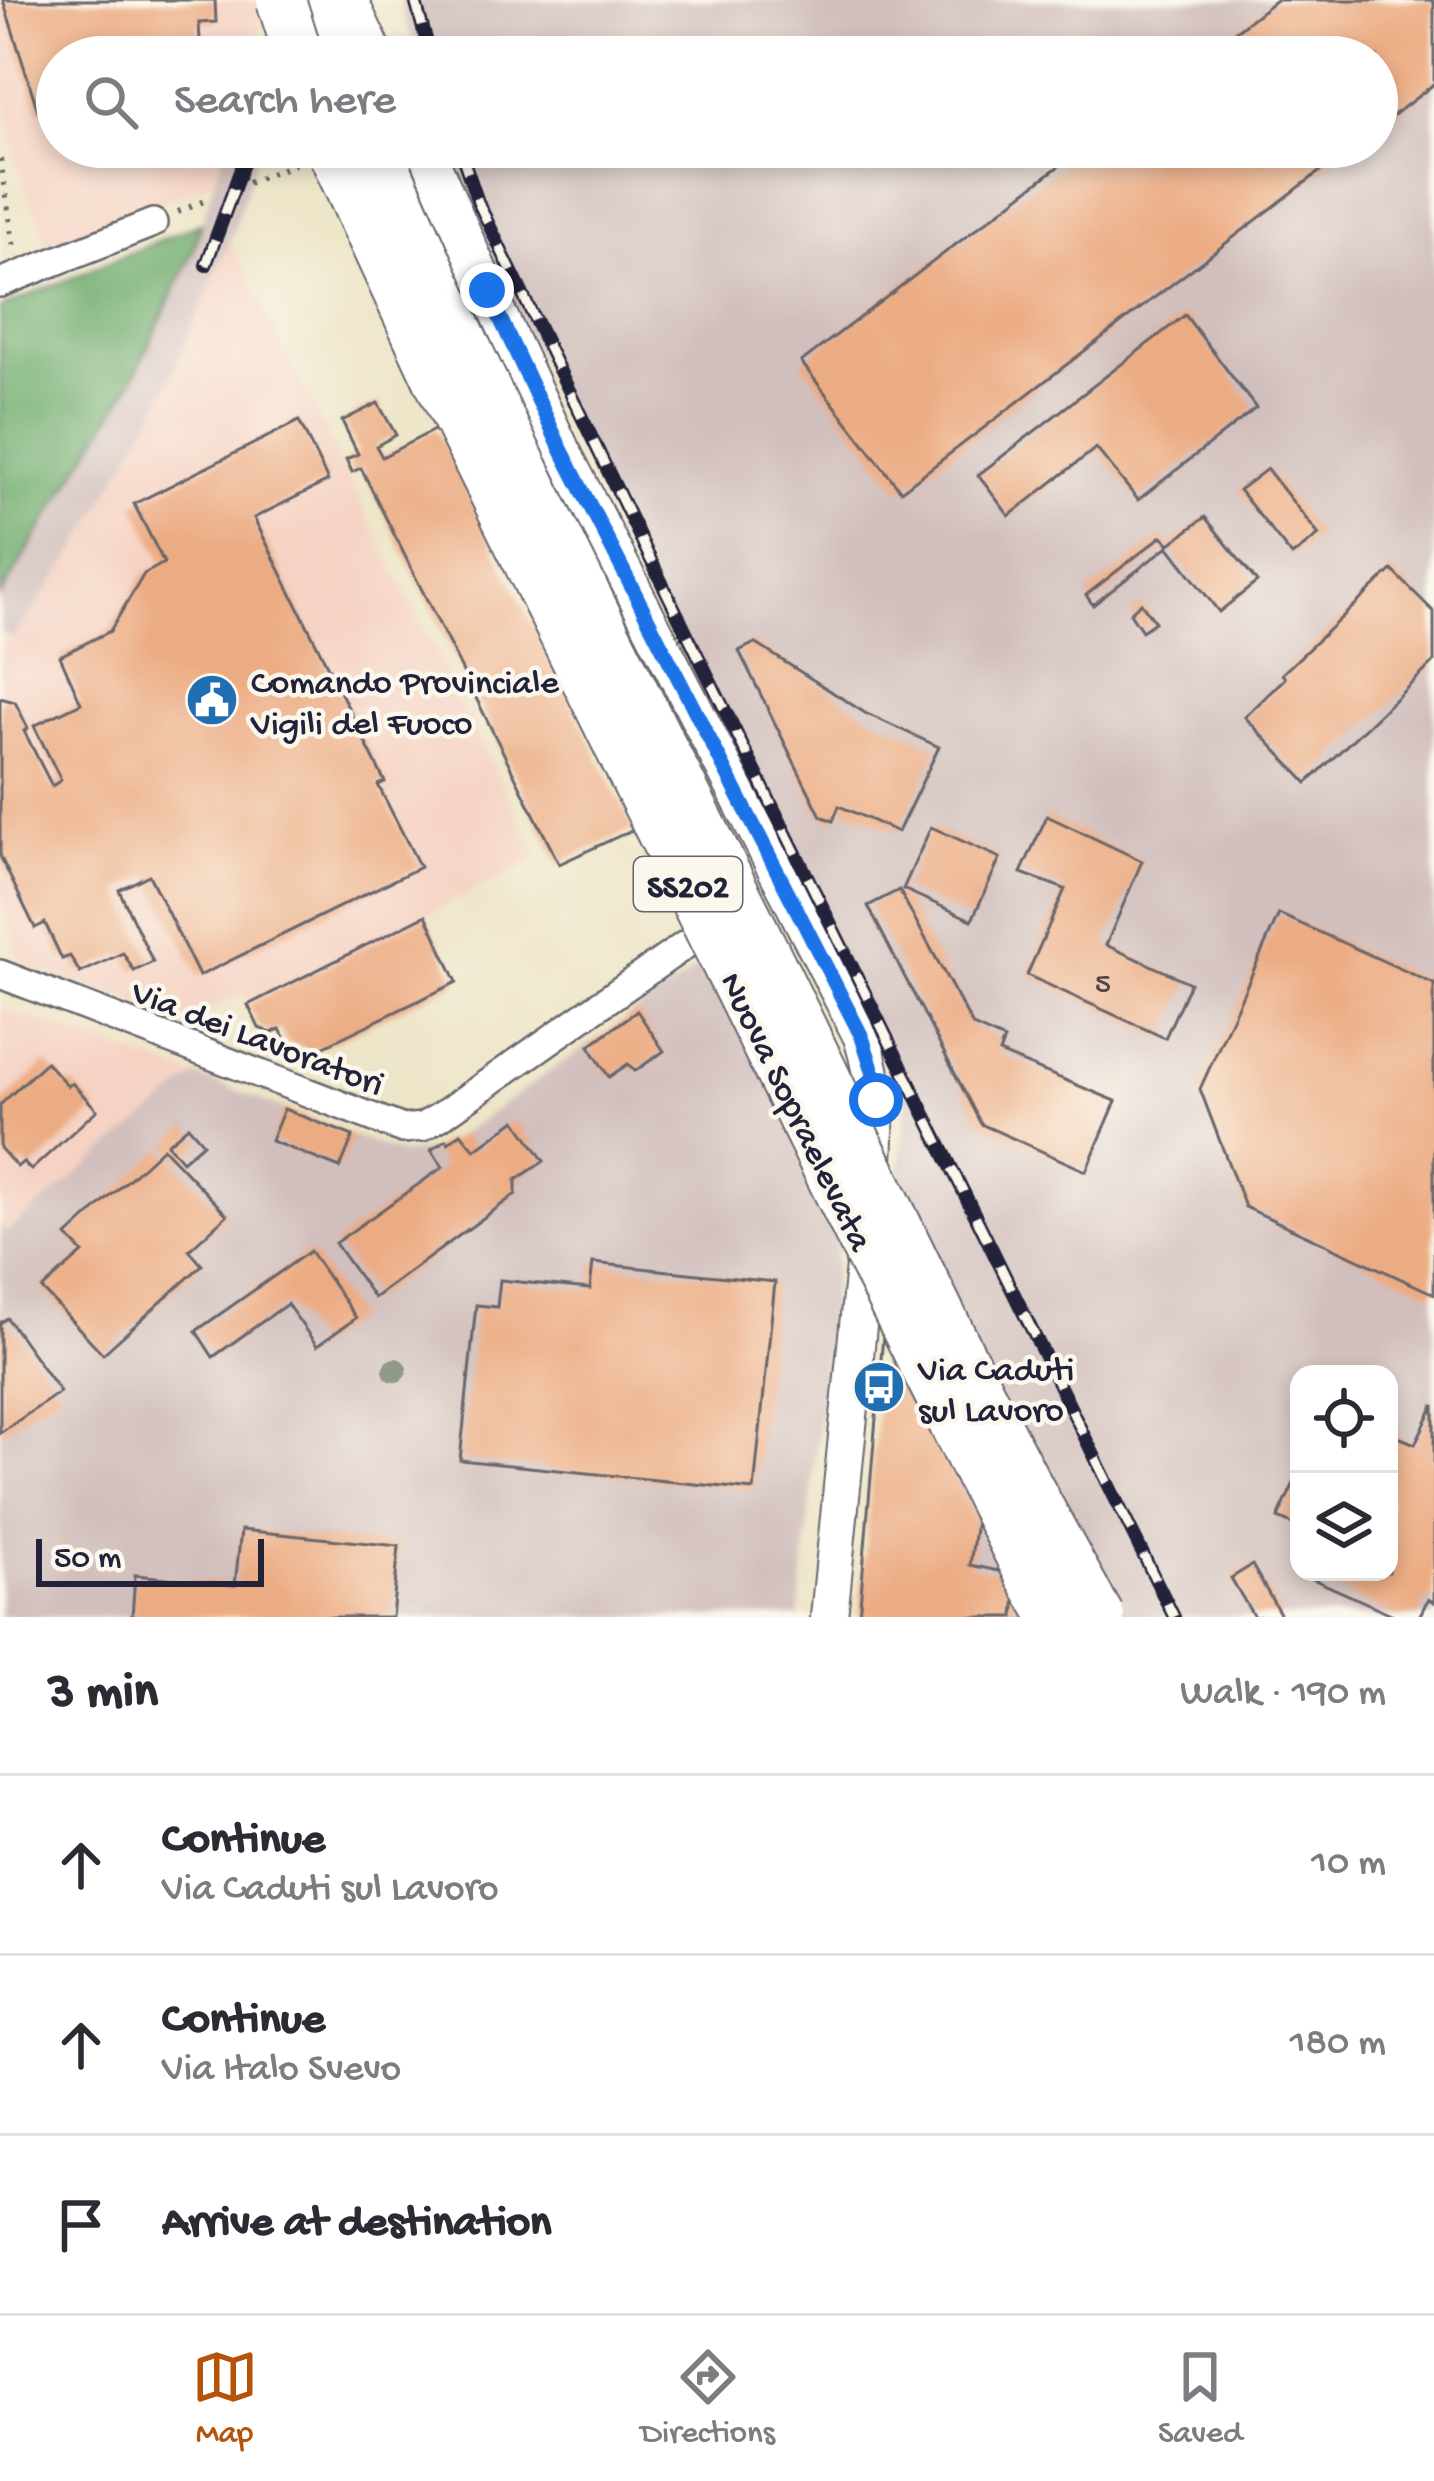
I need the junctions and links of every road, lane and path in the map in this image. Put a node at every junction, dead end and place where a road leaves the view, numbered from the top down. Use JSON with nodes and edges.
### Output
{"nodes":[{"id":1,"x":281,"y":0,"type":"edge"},
{"id":2,"x":323,"y":0,"type":"edge"},
{"id":3,"x":349,"y":0,"type":"edge"},
{"id":4,"x":377,"y":0,"type":"edge"},
{"id":5,"x":292,"y":36,"type":"edge"},
{"id":6,"x":334,"y":36,"type":"edge"},
{"id":7,"x":366,"y":36,"type":"edge"},
{"id":8,"x":388,"y":36,"type":"edge"},
{"id":9,"x":0,"y":159,"type":"edge"},
{"id":10,"x":284,"y":168,"type":"edge"},
{"id":11,"x":330,"y":168,"type":"edge"},
{"id":12,"x":386,"y":168,"type":"edge"},
{"id":13,"x":434,"y":168,"type":"edge"},
{"id":14,"x":248,"y":183,"type":"dead end"},
{"id":15,"x":4,"y":218,"type":"edge"},
{"id":16,"x":152,"y":223,"type":"dead end"},
{"id":17,"x":9,"y":279,"type":"edge"},
{"id":18,"x":781,"y":878,"type":"junction"},
{"id":19,"x":0,"y":974,"type":"edge"},
{"id":20,"x":829,"y":1617,"type":"edge"},
{"id":21,"x":1054,"y":1617,"type":"edge"},
{"id":22,"x":1100,"y":1617,"type":"edge"}],
"edges":[{"from":1,"to":5,"type":"highway","bridge":true},
{"from":2,"to":6,"type":"highway"},
{"from":3,"to":7,"type":"main road"},
{"from":4,"to":8,"type":"main road"},
{"from":9,"to":15,"type":"path"},
{"from":10,"to":14,"type":"path"},
{"from":11,"to":21,"type":"highway","name":"Nuova Sopraelevata","number":"SS202","bridge":true},
{"from":12,"to":22,"type":"highway","name":"Nuova Sopraelevata","number":"SS202","bridge":true},
{"from":13,"to":18,"type":"main road"},
{"from":15,"to":17,"type":"path"},
{"from":16,"to":17,"type":"street"},
{"from":18,"to":19,"type":"street","name":"Via dei Lavoratori"},
{"from":18,"to":20,"type":"main road"}]}
